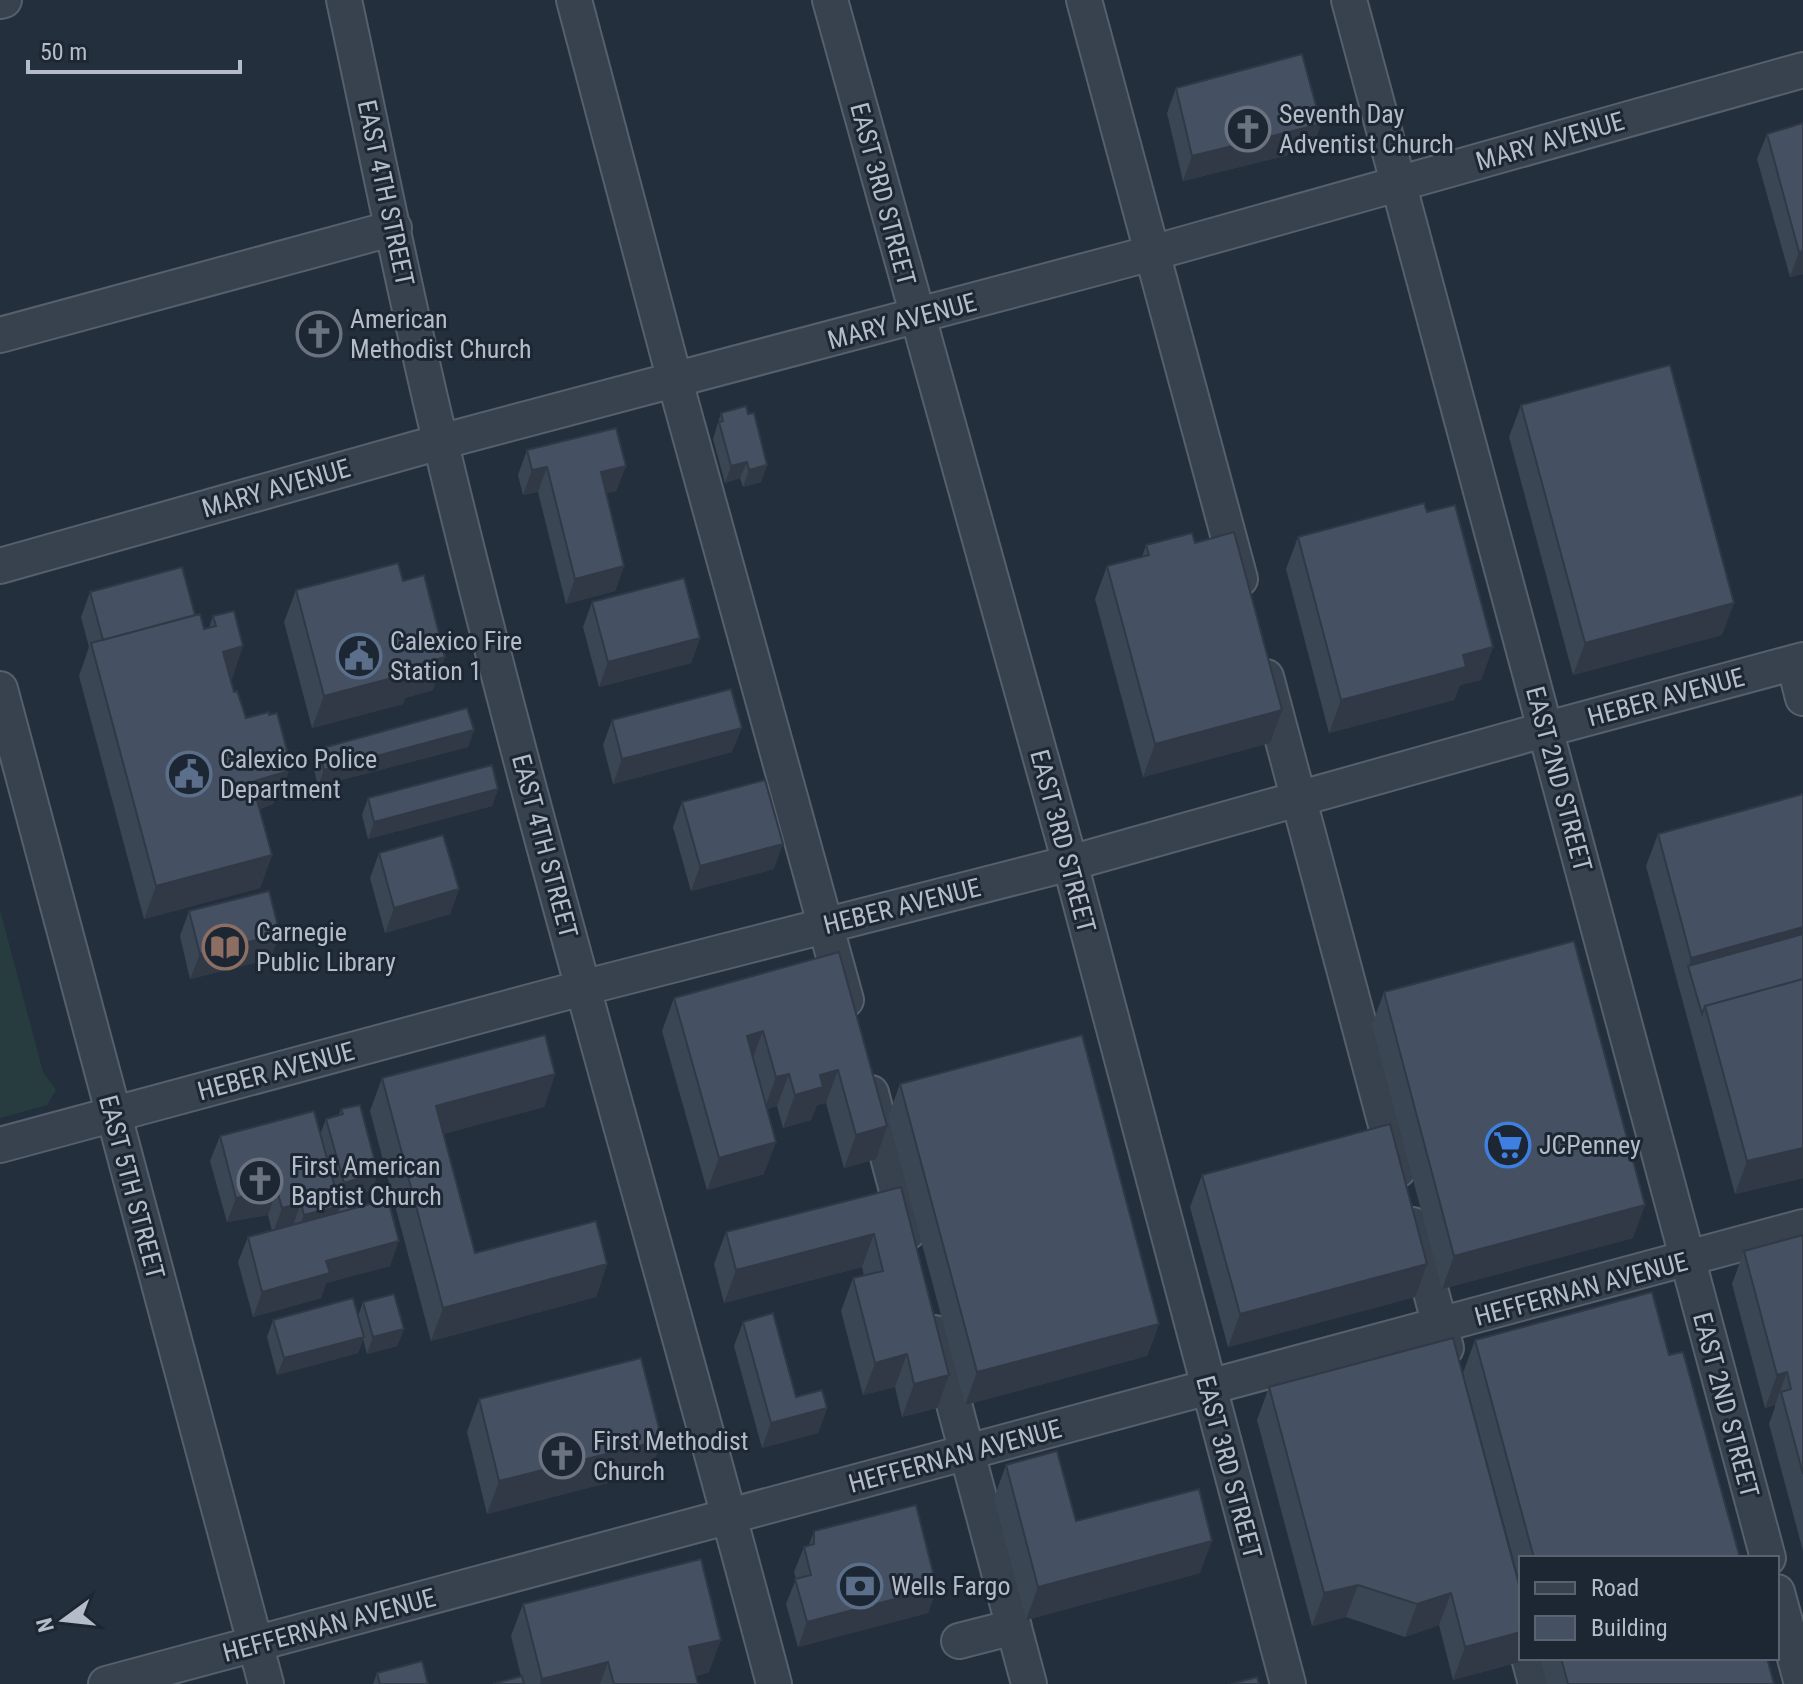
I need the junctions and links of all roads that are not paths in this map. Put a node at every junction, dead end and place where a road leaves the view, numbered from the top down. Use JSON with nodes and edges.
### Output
{"nodes":[{"id":1,"x":344,"y":0,"type":"edge"},
{"id":2,"x":574,"y":0,"type":"edge"},
{"id":3,"x":830,"y":0,"type":"edge"},
{"id":4,"x":1084,"y":0,"type":"edge"},
{"id":5,"x":1349,"y":0,"type":"edge"},
{"id":6,"x":1803,"y":70,"type":"edge"},
{"id":7,"x":1399,"y":184,"type":"junction"},
{"id":8,"x":394,"y":228,"type":"junction"},
{"id":9,"x":1152,"y":253,"type":"junction"},
{"id":10,"x":917,"y":317,"type":"junction"},
{"id":11,"x":0,"y":335,"type":"edge"},
{"id":12,"x":675,"y":381,"type":"junction"},
{"id":13,"x":440,"y":442,"type":"junction"},
{"id":14,"x":0,"y":566,"type":"edge"},
{"id":15,"x":1246,"y":602,"type":"edge"},
{"id":16,"x":1258,"y":647,"type":"edge"},
{"id":17,"x":1798,"y":662,"type":"edge"},
{"id":18,"x":0,"y":689,"type":"edge"},
{"id":19,"x":1803,"y":698,"type":"edge"},
{"id":20,"x":1547,"y":729,"type":"junction"},
{"id":21,"x":1298,"y":799,"type":"junction"},
{"id":22,"x":1070,"y":863,"type":"junction"},
{"id":23,"x":826,"y":926,"type":"junction"},
{"id":24,"x":582,"y":988,"type":"junction"},
{"id":25,"x":112,"y":1115,"type":"junction"},
{"id":26,"x":0,"y":1145,"type":"edge"},
{"id":27,"x":1803,"y":1227,"type":"edge"},
{"id":28,"x":914,"y":1255,"type":"edge"},
{"id":29,"x":1686,"y":1260,"type":"junction"},
{"id":30,"x":927,"y":1301,"type":"edge"},
{"id":31,"x":1440,"y":1327,"type":"junction"},
{"id":32,"x":1452,"y":1372,"type":"edge"},
{"id":33,"x":1208,"y":1389,"type":"junction"},
{"id":34,"x":968,"y":1453,"type":"junction"},
{"id":35,"x":730,"y":1516,"type":"junction"},
{"id":36,"x":1767,"y":1556,"type":"edge"},
{"id":37,"x":1779,"y":1599,"type":"edge"},
{"id":38,"x":1014,"y":1627,"type":"junction"},
{"id":39,"x":959,"y":1641,"type":"dead end"},
{"id":40,"x":256,"y":1645,"type":"junction"},
{"id":41,"x":1530,"y":1660,"type":"edge"},
{"id":42,"x":106,"y":1684,"type":"edge"},
{"id":43,"x":266,"y":1684,"type":"edge"},
{"id":44,"x":774,"y":1684,"type":"edge"},
{"id":45,"x":1029,"y":1684,"type":"edge"},
{"id":46,"x":1288,"y":1684,"type":"edge"},
{"id":47,"x":1536,"y":1684,"type":"edge"},
{"id":48,"x":1802,"y":1684,"type":"edge"}],
"edges":[{"from":1,"to":8,"type":"street","name":"EAST 4TH STREET"},
{"from":2,"to":12,"type":"street"},
{"from":3,"to":10,"type":"street","name":"EAST 3RD STREET"},
{"from":4,"to":9,"type":"street"},
{"from":5,"to":7,"type":"street","name":"EAST 2ND STREET"},
{"from":6,"to":7,"type":"street","name":"MARY AVENUE"},
{"from":7,"to":9,"type":"street","name":"MARY AVENUE"},
{"from":7,"to":20,"type":"street","name":"EAST 2ND STREET"},
{"from":8,"to":11,"type":"street"},
{"from":8,"to":13,"type":"street","name":"EAST 4TH STREET"},
{"from":9,"to":10,"type":"street","name":"MARY AVENUE"},
{"from":9,"to":15,"type":"street"},
{"from":10,"to":12,"type":"street","name":"MARY AVENUE"},
{"from":10,"to":22,"type":"street","name":"EAST 3RD STREET"},
{"from":12,"to":13,"type":"street","name":"MARY AVENUE"},
{"from":12,"to":23,"type":"street"},
{"from":13,"to":14,"type":"street","name":"MARY AVENUE"},
{"from":13,"to":24,"type":"street","name":"EAST 4TH STREET"},
{"from":16,"to":21,"type":"street"},
{"from":17,"to":19,"type":"street"},
{"from":17,"to":20,"type":"street","name":"HEBER AVENUE"},
{"from":18,"to":25,"type":"street","name":"EAST 5TH STREET"},
{"from":20,"to":21,"type":"street","name":"HEBER AVENUE"},
{"from":20,"to":29,"type":"street","name":"EAST 2ND STREET"},
{"from":21,"to":22,"type":"street","name":"HEBER AVENUE"},
{"from":21,"to":31,"type":"street"},
{"from":22,"to":23,"type":"street","name":"HEBER AVENUE"},
{"from":22,"to":33,"type":"street","name":"EAST 3RD STREET"},
{"from":23,"to":24,"type":"street","name":"HEBER AVENUE"},
{"from":23,"to":28,"type":"street"},
{"from":24,"to":25,"type":"street","name":"HEBER AVENUE"},
{"from":24,"to":35,"type":"street","name":"EAST 4TH STREET"},
{"from":25,"to":26,"type":"street","name":"HEBER AVENUE"},
{"from":25,"to":40,"type":"street","name":"EAST 5TH STREET"},
{"from":27,"to":29,"type":"street","name":"HEFFERNAN AVENUE"},
{"from":29,"to":31,"type":"street","name":"HEFFERNAN AVENUE"},
{"from":29,"to":36,"type":"street","name":"EAST 2ND STREET"},
{"from":30,"to":34,"type":"street"},
{"from":31,"to":32,"type":"street"},
{"from":31,"to":33,"type":"street","name":"HEFFERNAN AVENUE"},
{"from":33,"to":34,"type":"street","name":"HEFFERNAN AVENUE"},
{"from":33,"to":46,"type":"street","name":"EAST 3RD STREET"},
{"from":34,"to":35,"type":"street","name":"HEFFERNAN AVENUE"},
{"from":34,"to":38,"type":"street"},
{"from":35,"to":40,"type":"street","name":"HEFFERNAN AVENUE"},
{"from":35,"to":44,"type":"street","name":"EAST 4TH STREET"},
{"from":37,"to":48,"type":"street"},
{"from":38,"to":39,"type":"street"},
{"from":38,"to":45,"type":"street"},
{"from":40,"to":42,"type":"street","name":"HEFFERNAN AVENUE"},
{"from":40,"to":43,"type":"street","name":"EAST 5TH STREET"},
{"from":41,"to":47,"type":"street"}]}
